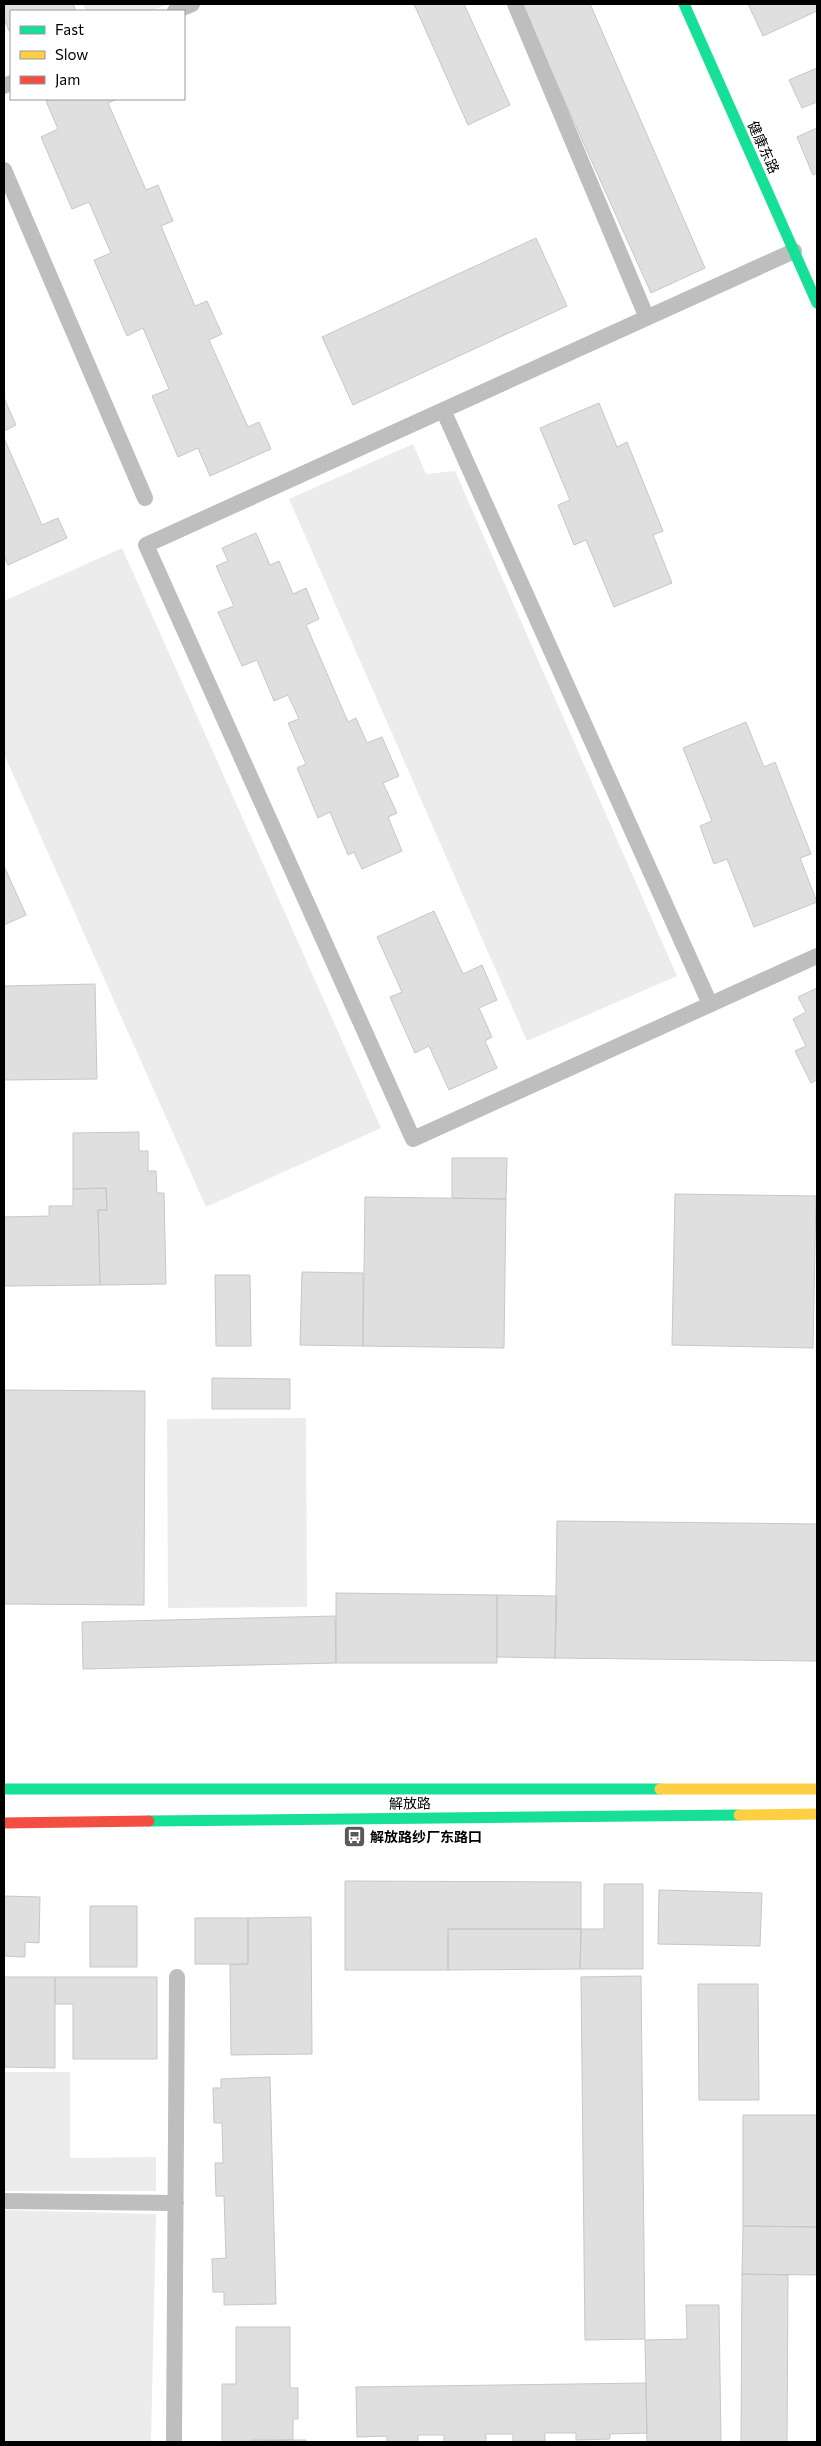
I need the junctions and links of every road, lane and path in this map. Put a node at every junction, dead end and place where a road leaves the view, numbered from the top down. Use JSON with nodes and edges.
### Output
{"nodes":[{"id":1,"x":192,"y":4,"type":"edge"},
{"id":2,"x":515,"y":4,"type":"edge"},
{"id":3,"x":684,"y":4,"type":"edge"},
{"id":4,"x":177,"y":10,"type":"edge"},
{"id":5,"x":4,"y":170,"type":"edge"},
{"id":6,"x":794,"y":251,"type":"junction"},
{"id":7,"x":817,"y":303,"type":"edge"},
{"id":8,"x":646,"y":318,"type":"junction"},
{"id":9,"x":443,"y":410,"type":"junction"},
{"id":10,"x":145,"y":498,"type":"dead end"},
{"id":11,"x":817,"y":956,"type":"edge"},
{"id":12,"x":710,"y":1004,"type":"junction"},
{"id":13,"x":4,"y":1789,"type":"edge"},
{"id":14,"x":817,"y":1789,"type":"edge"},
{"id":15,"x":817,"y":1814,"type":"edge"},
{"id":16,"x":4,"y":1823,"type":"edge"},
{"id":17,"x":177,"y":1978,"type":"dead end"},
{"id":18,"x":4,"y":2201,"type":"edge"},
{"id":19,"x":176,"y":2204,"type":"junction"},
{"id":20,"x":174,"y":2442,"type":"edge"}],
"edges":[{"from":1,"to":4,"type":"lane"},
{"from":2,"to":8,"type":"lane"},
{"from":3,"to":6,"type":"main road","name":"健康东路"},
{"from":5,"to":10,"type":"lane"},
{"from":6,"to":7,"type":"main road","name":"健康东路"},
{"from":6,"to":8,"type":"lane"},
{"from":8,"to":9,"type":"lane"},
{"from":9,"to":12,"type":"lane"},
{"from":9,"to":12,"type":"lane"},
{"from":11,"to":12,"type":"lane"},
{"from":13,"to":14,"type":"main road","name":"解放路"},
{"from":15,"to":16,"type":"main road","name":"解放路"},
{"from":17,"to":19,"type":"lane"},
{"from":18,"to":19,"type":"lane"},
{"from":19,"to":20,"type":"lane"}]}
